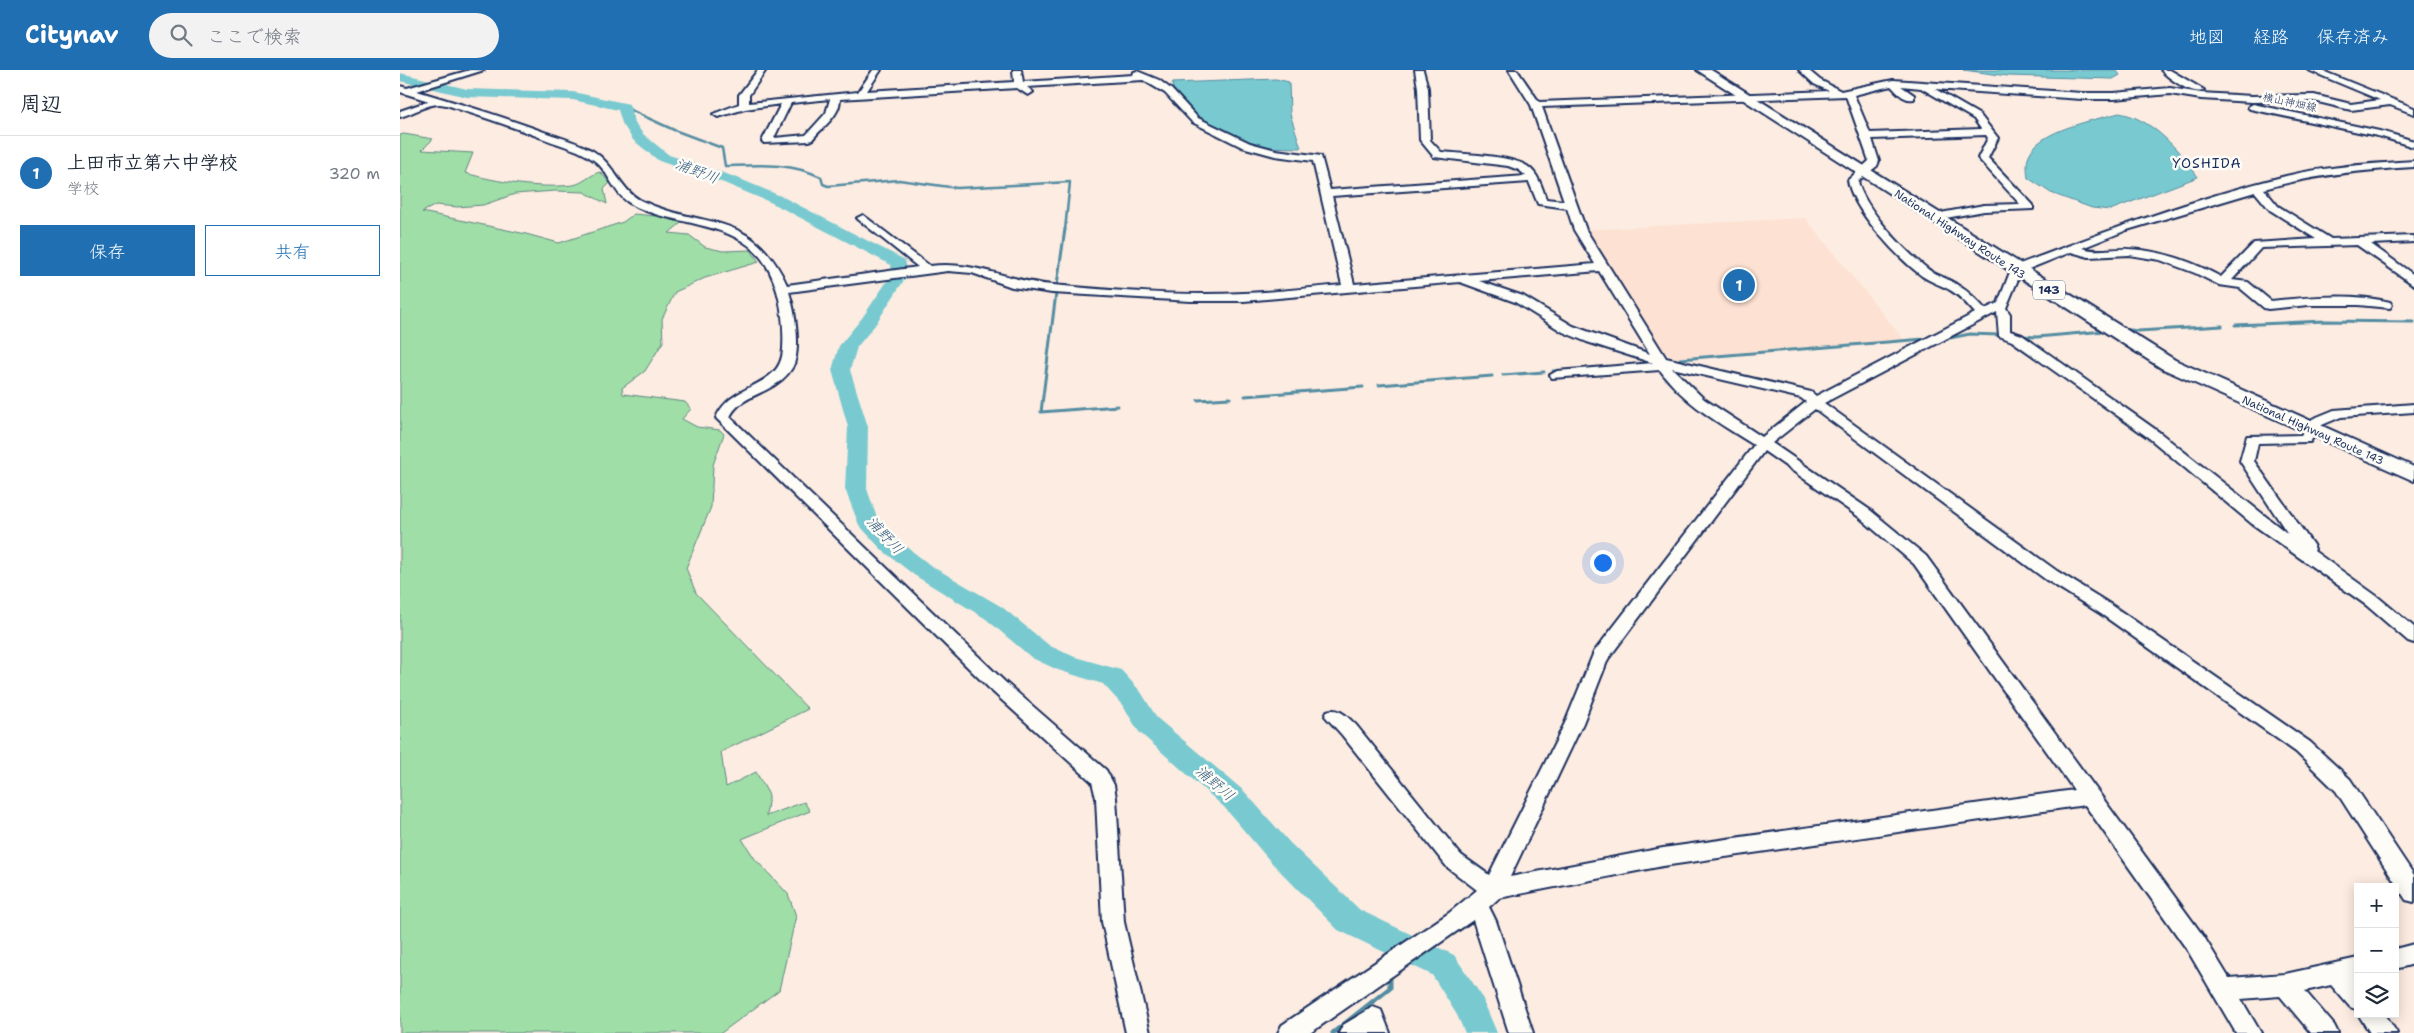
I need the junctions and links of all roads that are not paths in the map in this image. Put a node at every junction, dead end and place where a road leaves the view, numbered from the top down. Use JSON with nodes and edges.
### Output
{"nodes":[{"id":1,"x":480,"y":70,"type":"edge"},
{"id":2,"x":762,"y":70,"type":"edge"},
{"id":3,"x":877,"y":70,"type":"edge"},
{"id":4,"x":1017,"y":70,"type":"edge"},
{"id":5,"x":1128,"y":70,"type":"edge"},
{"id":6,"x":1419,"y":70,"type":"edge"},
{"id":7,"x":1703,"y":70,"type":"edge"},
{"id":8,"x":1803,"y":70,"type":"edge"},
{"id":9,"x":2165,"y":70,"type":"edge"},
{"id":10,"x":2312,"y":70,"type":"edge"},
{"id":11,"x":1517,"y":71,"type":"edge"},
{"id":12,"x":1146,"y":77,"type":"junction"},
{"id":13,"x":1893,"y":83,"type":"junction"},
{"id":14,"x":1920,"y":85,"type":"junction"},
{"id":15,"x":1019,"y":86,"type":"junction"},
{"id":16,"x":408,"y":89,"type":"edge"},
{"id":17,"x":1845,"y":93,"type":"junction"},
{"id":18,"x":861,"y":94,"type":"junction"},
{"id":19,"x":1032,"y":94,"type":"dead end"},
{"id":20,"x":835,"y":96,"type":"junction"},
{"id":21,"x":1911,"y":96,"type":"dead end"},
{"id":22,"x":1747,"y":98,"type":"junction"},
{"id":23,"x":2220,"y":98,"type":"junction"},
{"id":24,"x":440,"y":100,"type":"junction"},
{"id":25,"x":788,"y":100,"type":"junction"},
{"id":26,"x":2389,"y":102,"type":"junction"},
{"id":27,"x":1536,"y":105,"type":"junction"},
{"id":28,"x":744,"y":106,"type":"junction"},
{"id":29,"x":2414,"y":111,"type":"edge"},
{"id":30,"x":400,"y":114,"type":"edge"},
{"id":31,"x":718,"y":114,"type":"dead end"},
{"id":32,"x":1990,"y":132,"type":"junction"},
{"id":33,"x":1866,"y":136,"type":"junction"},
{"id":34,"x":2414,"y":144,"type":"edge"},
{"id":35,"x":2414,"y":164,"type":"edge"},
{"id":36,"x":1863,"y":172,"type":"junction"},
{"id":37,"x":1533,"y":180,"type":"junction"},
{"id":38,"x":2257,"y":188,"type":"junction"},
{"id":39,"x":1327,"y":193,"type":"junction"},
{"id":40,"x":1571,"y":205,"type":"junction"},
{"id":41,"x":1935,"y":217,"type":"junction"},
{"id":42,"x":864,"y":218,"type":"dead end"},
{"id":43,"x":2414,"y":239,"type":"edge"},
{"id":44,"x":2329,"y":242,"type":"junction"},
{"id":45,"x":2361,"y":242,"type":"junction"},
{"id":46,"x":2072,"y":249,"type":"junction"},
{"id":47,"x":1601,"y":267,"type":"junction"},
{"id":48,"x":921,"y":269,"type":"junction"},
{"id":49,"x":2016,"y":270,"type":"junction"},
{"id":50,"x":1462,"y":279,"type":"junction"},
{"id":51,"x":2414,"y":281,"type":"edge"},
{"id":52,"x":2223,"y":282,"type":"junction"},
{"id":53,"x":1349,"y":288,"type":"junction"},
{"id":54,"x":783,"y":289,"type":"junction"},
{"id":55,"x":2386,"y":305,"type":"dead end"},
{"id":56,"x":2000,"y":308,"type":"junction"},
{"id":57,"x":1983,"y":314,"type":"junction"},
{"id":58,"x":1662,"y":363,"type":"junction"},
{"id":59,"x":1557,"y":375,"type":"dead end"},
{"id":60,"x":1816,"y":402,"type":"junction"},
{"id":61,"x":2414,"y":408,"type":"edge"},
{"id":62,"x":2310,"y":429,"type":"junction"},
{"id":63,"x":1762,"y":444,"type":"junction"},
{"id":64,"x":2414,"y":475,"type":"edge"},
{"id":65,"x":2312,"y":556,"type":"junction"},
{"id":66,"x":2414,"y":637,"type":"edge"},
{"id":67,"x":1334,"y":716,"type":"dead end"},
{"id":68,"x":2089,"y":796,"type":"junction"},
{"id":69,"x":1493,"y":890,"type":"junction"},
{"id":70,"x":2414,"y":893,"type":"edge"},
{"id":71,"x":1476,"y":904,"type":"junction"},
{"id":72,"x":1457,"y":920,"type":"joint"},
{"id":73,"x":2414,"y":954,"type":"edge"},
{"id":74,"x":2399,"y":958,"type":"edge"},
{"id":75,"x":2347,"y":971,"type":"edge"},
{"id":76,"x":1363,"y":983,"type":"joint"},
{"id":77,"x":2285,"y":985,"type":"junction"},
{"id":78,"x":2224,"y":989,"type":"junction"},
{"id":79,"x":2354,"y":989,"type":"edge"},
{"id":80,"x":2373,"y":1018,"type":"edge"},
{"id":81,"x":1294,"y":1032,"type":"edge"},
{"id":82,"x":1138,"y":1033,"type":"edge"},
{"id":83,"x":1351,"y":1033,"type":"edge"},
{"id":84,"x":1378,"y":1033,"type":"edge"},
{"id":85,"x":1521,"y":1033,"type":"edge"},
{"id":86,"x":2249,"y":1033,"type":"edge"},
{"id":87,"x":2326,"y":1033,"type":"edge"},
{"id":88,"x":2385,"y":1033,"type":"edge"}],
"edges":[{"from":1,"to":16,"type":"street"},
{"from":2,"to":28,"type":"street"},
{"from":3,"to":18,"type":"street"},
{"from":4,"to":15,"type":"street"},
{"from":5,"to":12,"type":"street"},
{"from":6,"to":37,"type":"street"},
{"from":7,"to":22,"type":"highway","name":"National Highway Route 143","number":"143"},
{"from":8,"to":17,"type":"street"},
{"from":9,"to":23,"type":"street","name":"横山神畑線"},
{"from":10,"to":26,"type":"street"},
{"from":11,"to":27,"type":"street"},
{"from":12,"to":15,"type":"street"},
{"from":12,"to":39,"type":"street"},
{"from":13,"to":14,"type":"street"},
{"from":13,"to":17,"type":"street"},
{"from":13,"to":21,"type":"street"},
{"from":14,"to":23,"type":"street"},
{"from":14,"to":32,"type":"street"},
{"from":15,"to":18,"type":"street"},
{"from":15,"to":19,"type":"street"},
{"from":16,"to":24,"type":"street"},
{"from":17,"to":22,"type":"street"},
{"from":17,"to":33,"type":"street"},
{"from":18,"to":20,"type":"street"},
{"from":20,"to":25,"type":"street"},
{"from":20,"to":25,"type":"street"},
{"from":22,"to":27,"type":"street"},
{"from":22,"to":36,"type":"highway","name":"National Highway Route 143","number":"143"},
{"from":23,"to":26,"type":"street"},
{"from":23,"to":34,"type":"street","name":"横山神畑線"},
{"from":24,"to":30,"type":"street"},
{"from":24,"to":54,"type":"street"},
{"from":25,"to":28,"type":"street"},
{"from":26,"to":29,"type":"street"},
{"from":27,"to":40,"type":"street"},
{"from":28,"to":31,"type":"street"},
{"from":32,"to":33,"type":"street"},
{"from":32,"to":41,"type":"street"},
{"from":33,"to":36,"type":"street"},
{"from":35,"to":38,"type":"street"},
{"from":36,"to":41,"type":"highway","name":"National Highway Route 143","number":"143"},
{"from":36,"to":57,"type":"street"},
{"from":37,"to":39,"type":"street"},
{"from":37,"to":40,"type":"street"},
{"from":38,"to":44,"type":"street"},
{"from":38,"to":46,"type":"street"},
{"from":39,"to":53,"type":"street"},
{"from":40,"to":47,"type":"street"},
{"from":41,"to":49,"type":"highway","name":"National Highway Route 143","number":"143"},
{"from":42,"to":48,"type":"street"},
{"from":43,"to":45,"type":"street"},
{"from":44,"to":45,"type":"street"},
{"from":44,"to":52,"type":"street"},
{"from":45,"to":51,"type":"street"},
{"from":46,"to":49,"type":"street"},
{"from":46,"to":52,"type":"street"},
{"from":47,"to":50,"type":"street"},
{"from":47,"to":58,"type":"street"},
{"from":48,"to":53,"type":"street"},
{"from":48,"to":54,"type":"street"},
{"from":49,"to":56,"type":"street"},
{"from":49,"to":62,"type":"highway","name":"National Highway Route 143","number":"143"},
{"from":50,"to":53,"type":"street"},
{"from":50,"to":58,"type":"street"},
{"from":52,"to":55,"type":"street"},
{"from":54,"to":82,"type":"street"},
{"from":56,"to":57,"type":"street"},
{"from":56,"to":65,"type":"street"},
{"from":57,"to":60,"type":"street"},
{"from":58,"to":59,"type":"street"},
{"from":58,"to":60,"type":"street"},
{"from":58,"to":63,"type":"street"},
{"from":60,"to":63,"type":"street"},
{"from":60,"to":70,"type":"street"},
{"from":61,"to":62,"type":"street"},
{"from":62,"to":64,"type":"highway","name":"National Highway Route 143","number":"143"},
{"from":62,"to":65,"type":"street"},
{"from":63,"to":68,"type":"street"},
{"from":63,"to":69,"type":"street"},
{"from":65,"to":66,"type":"street"},
{"from":67,"to":69,"type":"street"},
{"from":68,"to":69,"type":"street"},
{"from":68,"to":78,"type":"street"},
{"from":69,"to":71,"type":"street"},
{"from":71,"to":72,"type":"street"},
{"from":71,"to":85,"type":"street"},
{"from":72,"to":76,"type":"street"},
{"from":73,"to":74,"type":"street"},
{"from":75,"to":77,"type":"street"},
{"from":75,"to":79,"type":"street"},
{"from":76,"to":81,"type":"street"},
{"from":77,"to":78,"type":"street"},
{"from":77,"to":87,"type":"street"},
{"from":78,"to":86,"type":"street"},
{"from":80,"to":88,"type":"street"},
{"from":83,"to":84,"type":"street"}]}
